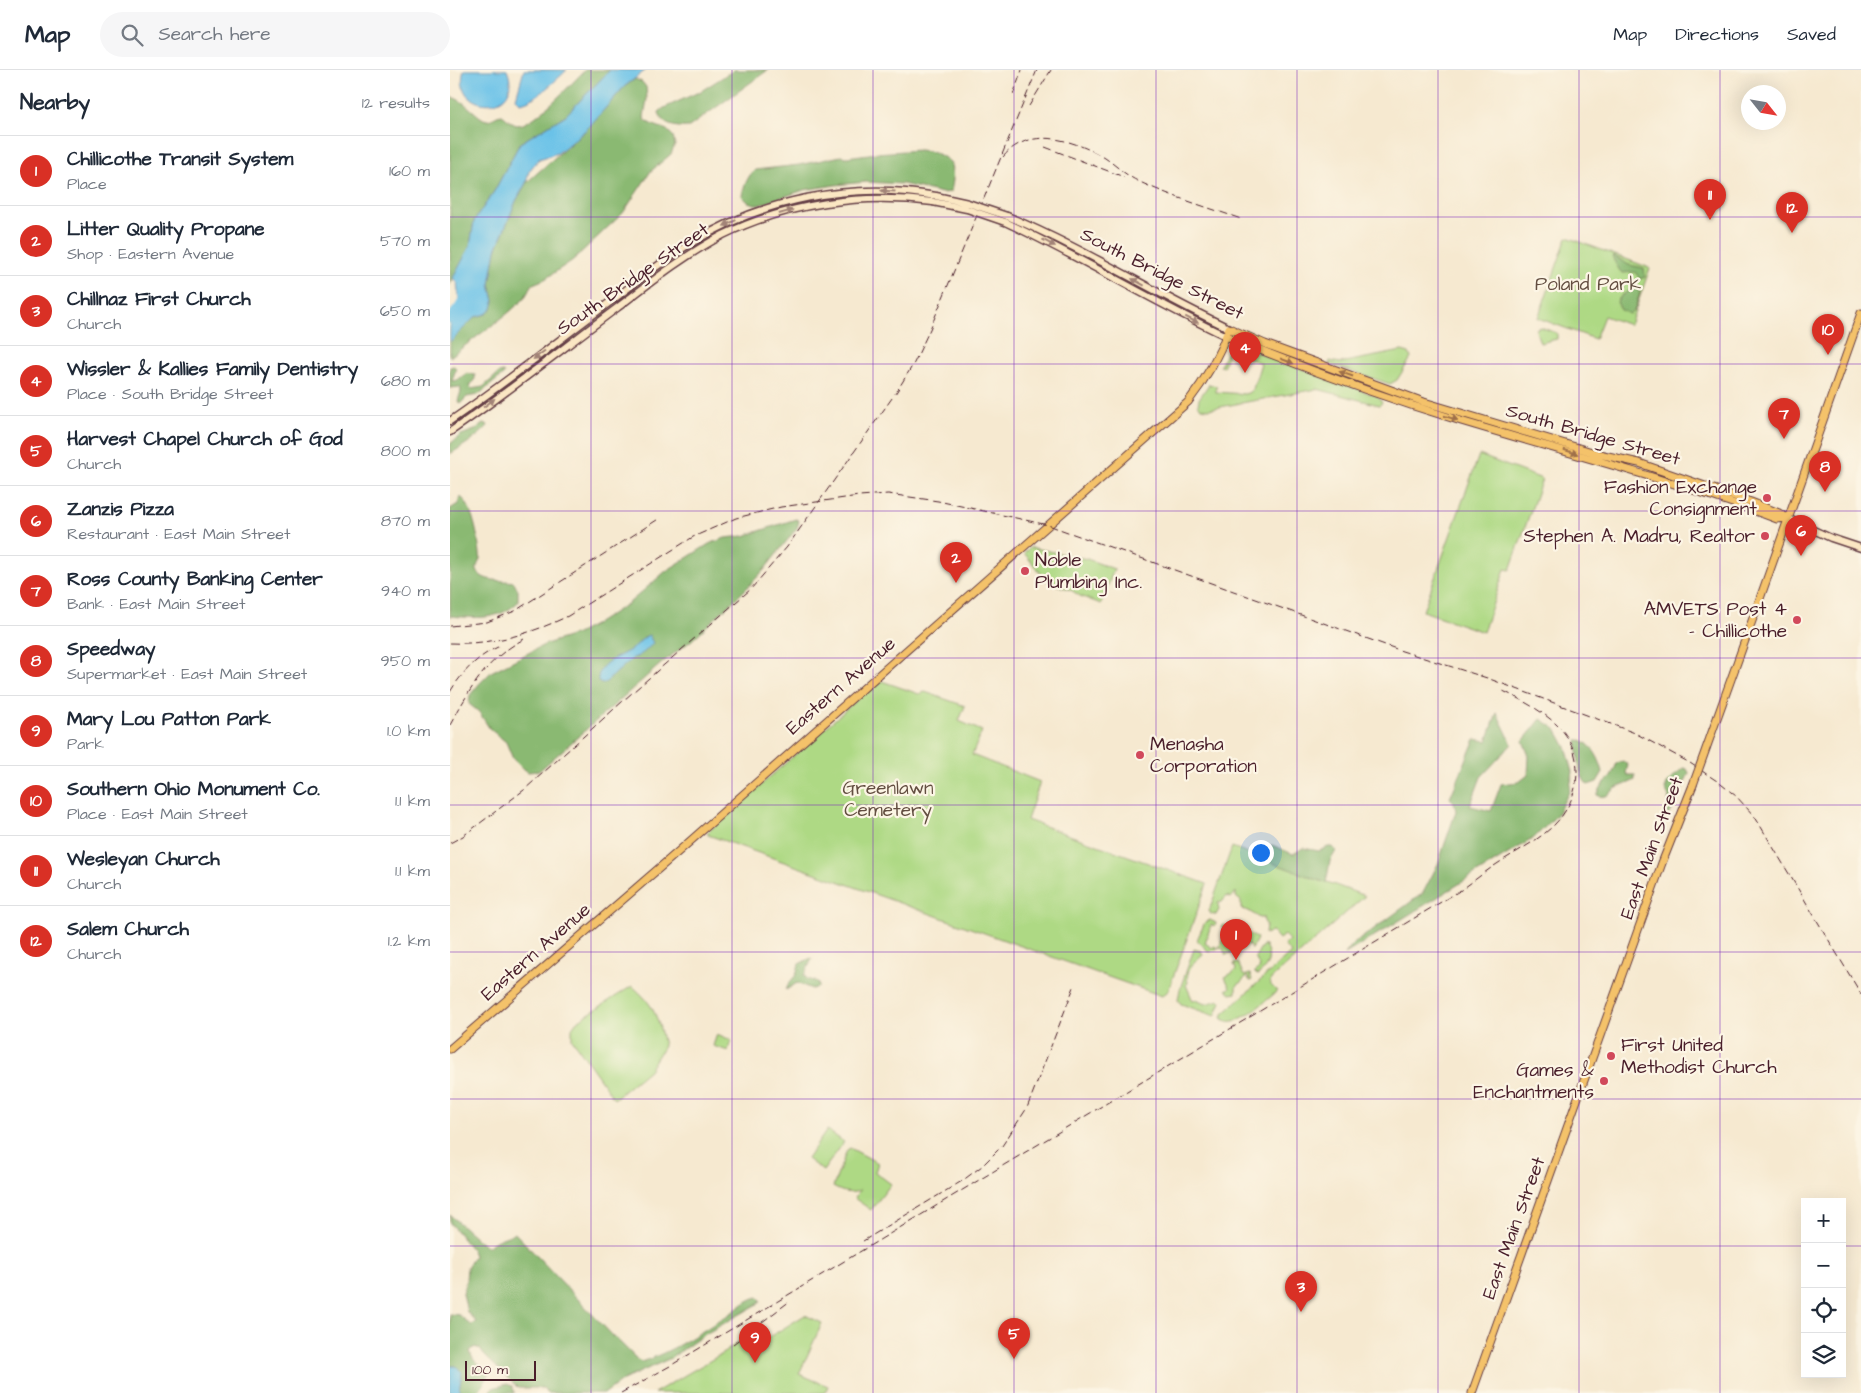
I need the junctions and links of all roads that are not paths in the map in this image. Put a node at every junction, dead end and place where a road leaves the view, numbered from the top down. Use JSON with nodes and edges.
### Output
{"nodes":[{"id":1,"x":935,"y":199,"type":"junction"},
{"id":2,"x":1006,"y":219,"type":"junction"},
{"id":3,"x":1861,"y":313,"type":"edge"},
{"id":4,"x":1229,"y":328,"type":"junction"},
{"id":5,"x":1226,"y":336,"type":"junction"},
{"id":6,"x":450,"y":422,"type":"edge"},
{"id":7,"x":450,"y":432,"type":"edge"},
{"id":8,"x":1787,"y":518,"type":"junction"},
{"id":9,"x":1861,"y":548,"type":"edge"},
{"id":10,"x":450,"y":1049,"type":"edge"},
{"id":11,"x":1472,"y":1393,"type":"edge"}],
"edges":[{"from":1,"to":2,"type":"main road","name":"South Bridge Street","bridge":true},
{"from":1,"to":6,"type":"main road","name":"South Bridge Street","one_way":true},
{"from":7,"to":1,"type":"main road","name":"South Bridge Street","one_way":true},
{"from":4,"to":2,"type":"main road","name":"South Bridge Street","one_way":true},
{"from":2,"to":5,"type":"main road","name":"South Bridge Street","one_way":true},
{"from":3,"to":8,"type":"main road","name":"East Main Street"},
{"from":4,"to":5,"type":"main road","name":"Eastern Avenue"},
{"from":8,"to":4,"type":"main road","name":"South Bridge Street","one_way":true},
{"from":5,"to":8,"type":"main road","name":"South Bridge Street","one_way":true},
{"from":5,"to":10,"type":"main road","name":"Eastern Avenue"},
{"from":8,"to":9,"type":"main road"},
{"from":8,"to":11,"type":"main road","name":"East Main Street","bridge":true}]}
